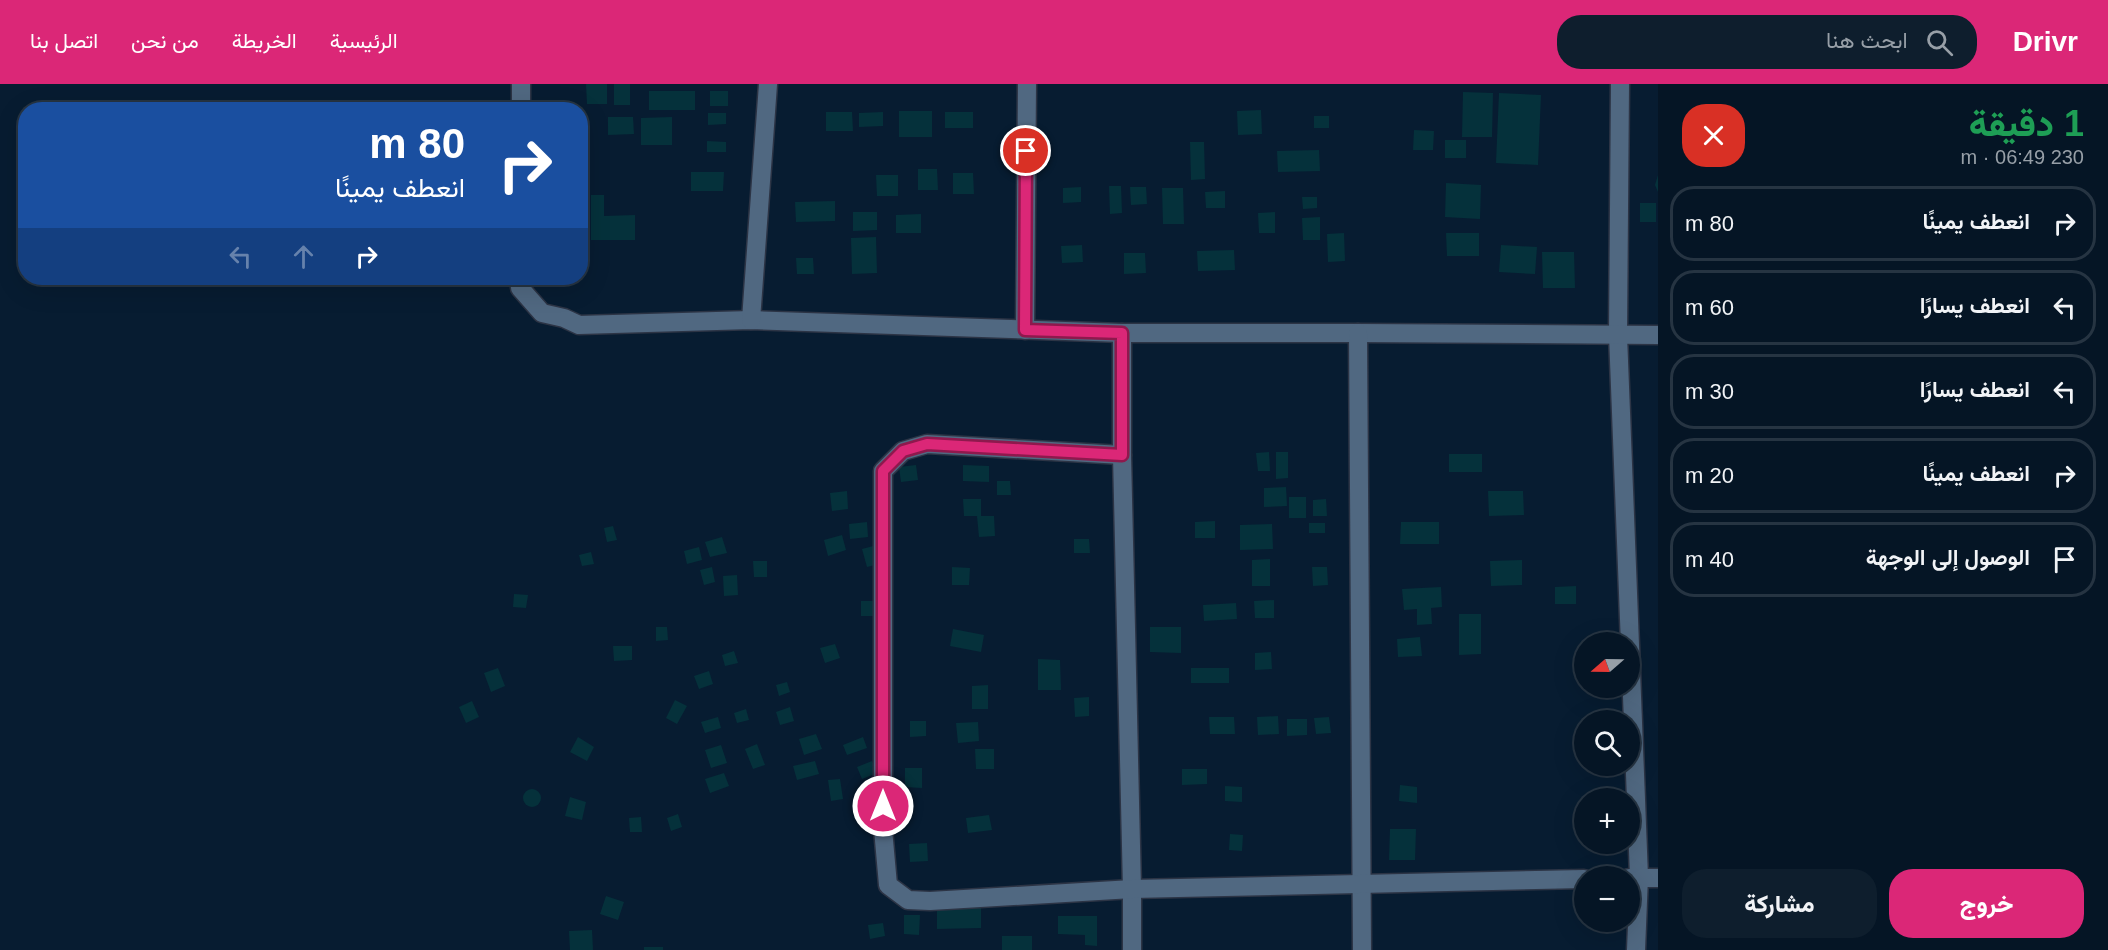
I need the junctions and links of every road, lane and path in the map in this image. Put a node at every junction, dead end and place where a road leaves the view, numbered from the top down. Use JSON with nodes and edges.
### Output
{"nodes":[{"id":1,"x":521,"y":84,"type":"edge"},
{"id":2,"x":768,"y":84,"type":"edge"},
{"id":3,"x":1027,"y":84,"type":"edge"},
{"id":4,"x":1620,"y":84,"type":"edge"},
{"id":5,"x":521,"y":102,"type":"edge"},
{"id":6,"x":520,"y":285,"type":"edge"},
{"id":7,"x":751,"y":320,"type":"junction"},
{"id":8,"x":1025,"y":330,"type":"junction"},
{"id":9,"x":1122,"y":333,"type":"junction"},
{"id":10,"x":1358,"y":333,"type":"junction"},
{"id":11,"x":1618,"y":335,"type":"junction"},
{"id":12,"x":1658,"y":335,"type":"edge"},
{"id":13,"x":1122,"y":455,"type":"junction"},
{"id":14,"x":1634,"y":866,"type":"edge"},
{"id":15,"x":1640,"y":877,"type":"edge"},
{"id":16,"x":1658,"y":878,"type":"edge"},
{"id":17,"x":1574,"y":879,"type":"edge"},
{"id":18,"x":1362,"y":884,"type":"junction"},
{"id":19,"x":1132,"y":889,"type":"junction"},
{"id":20,"x":1635,"y":932,"type":"edge"},
{"id":21,"x":1132,"y":950,"type":"edge"},
{"id":22,"x":1362,"y":950,"type":"edge"},
{"id":23,"x":1635,"y":950,"type":"edge"}],
"edges":[{"from":1,"to":5,"type":"street"},
{"from":2,"to":7,"type":"street"},
{"from":3,"to":8,"type":"street"},
{"from":4,"to":11,"type":"street"},
{"from":6,"to":7,"type":"street"},
{"from":7,"to":8,"type":"street"},
{"from":8,"to":9,"type":"street"},
{"from":9,"to":10,"type":"street"},
{"from":9,"to":13,"type":"street"},
{"from":10,"to":11,"type":"street"},
{"from":10,"to":18,"type":"street"},
{"from":11,"to":12,"type":"street"},
{"from":11,"to":14,"type":"street"},
{"from":13,"to":19,"type":"street"},
{"from":13,"to":19,"type":"street"},
{"from":15,"to":16,"type":"street"},
{"from":17,"to":18,"type":"street"},
{"from":18,"to":19,"type":"street"},
{"from":18,"to":22,"type":"street"},
{"from":19,"to":21,"type":"street"},
{"from":20,"to":23,"type":"street"}]}
